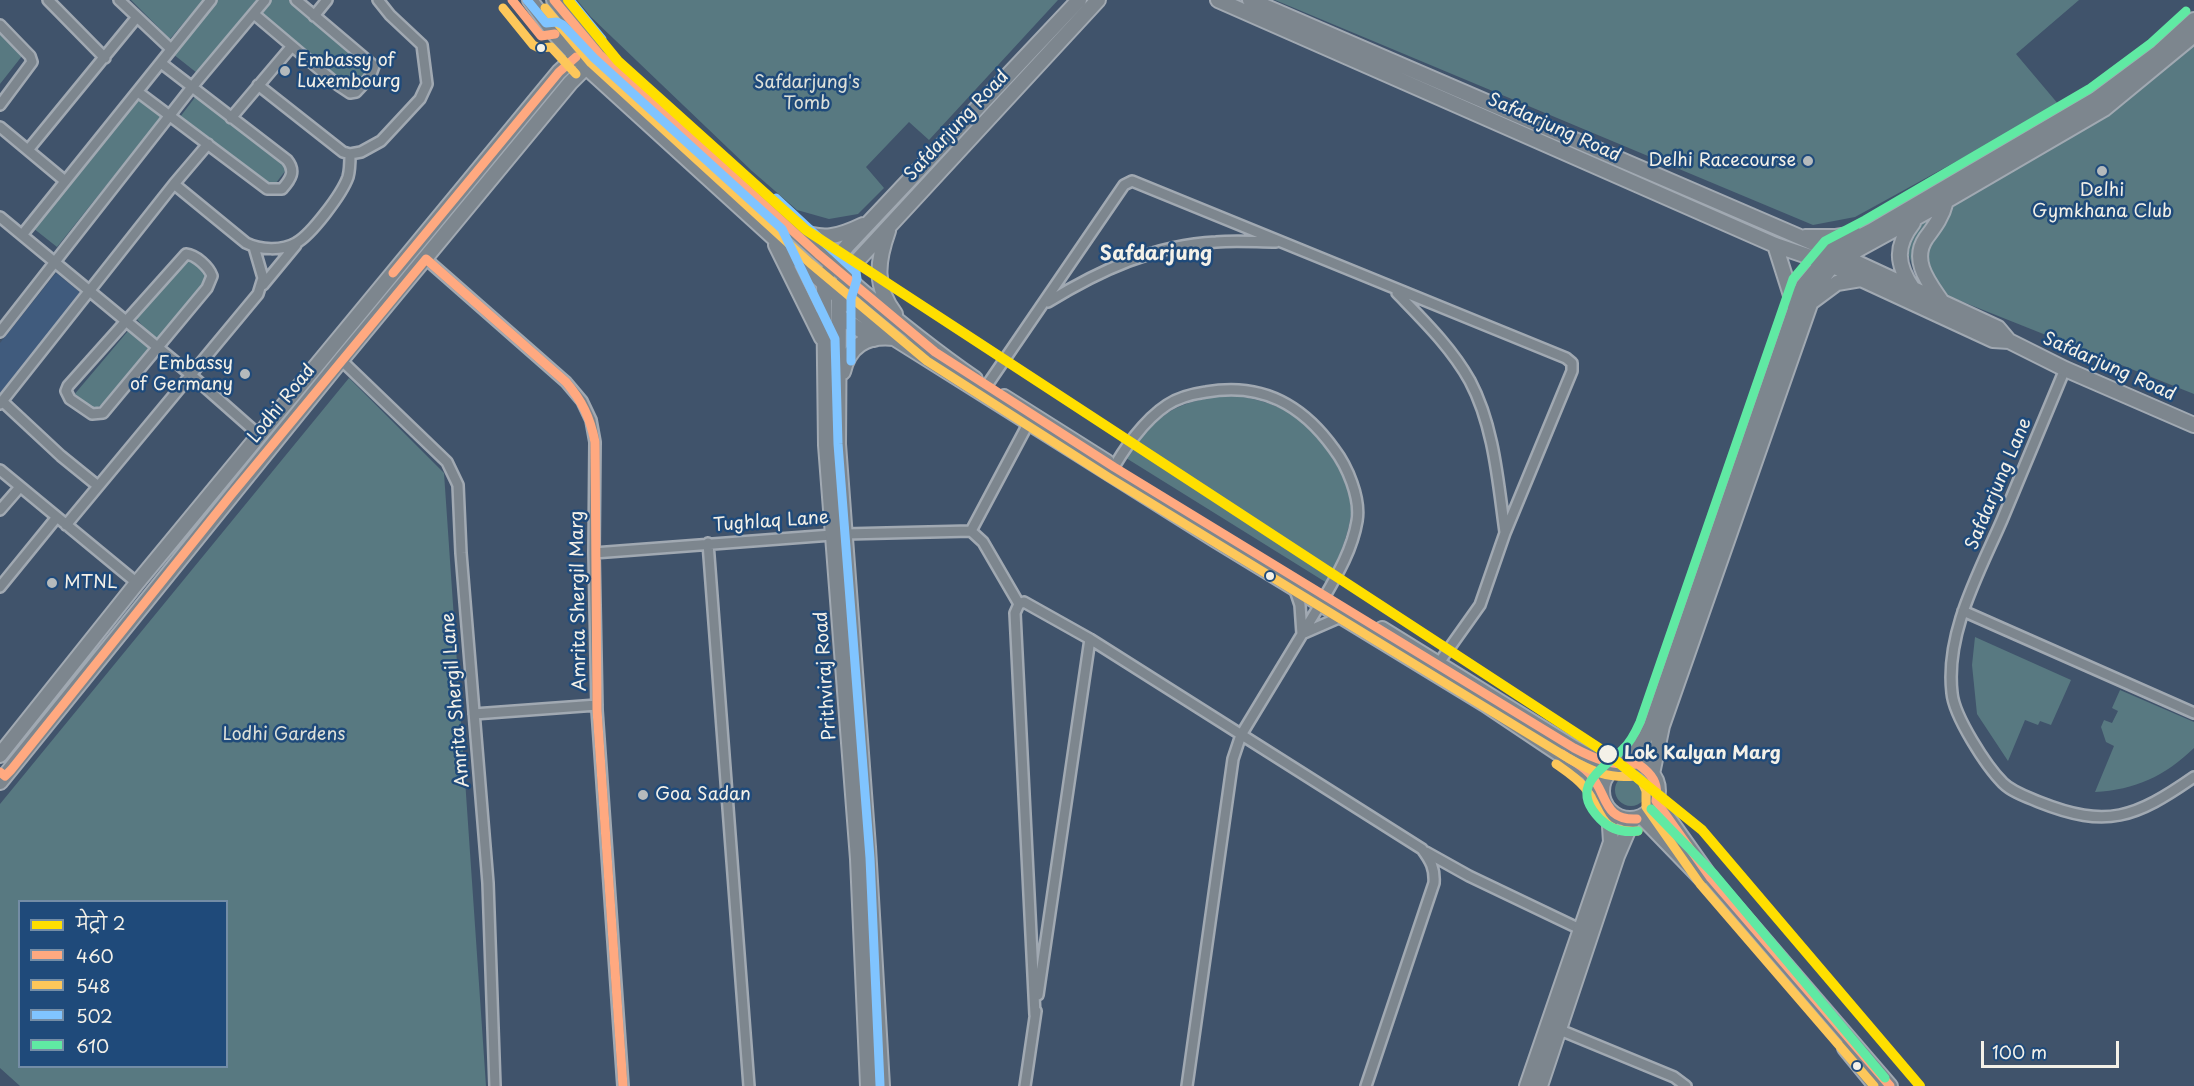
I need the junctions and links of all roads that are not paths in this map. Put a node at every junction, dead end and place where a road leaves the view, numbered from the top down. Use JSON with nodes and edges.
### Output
{"nodes":[{"id":1,"x":48,"y":0,"type":"edge"},
{"id":2,"x":119,"y":0,"type":"edge"},
{"id":3,"x":211,"y":0,"type":"edge"},
{"id":4,"x":266,"y":0,"type":"edge"},
{"id":5,"x":296,"y":0,"type":"edge"},
{"id":6,"x":327,"y":0,"type":"edge"},
{"id":7,"x":378,"y":0,"type":"edge"},
{"id":8,"x":530,"y":0,"type":"edge"},
{"id":9,"x":554,"y":0,"type":"edge"},
{"id":10,"x":1079,"y":0,"type":"edge"},
{"id":11,"x":1098,"y":0,"type":"edge"},
{"id":12,"x":1218,"y":0,"type":"edge"},
{"id":13,"x":1250,"y":0,"type":"edge"},
{"id":14,"x":254,"y":14,"type":"junction"},
{"id":15,"x":314,"y":16,"type":"junction"},
{"id":16,"x":137,"y":17,"type":"junction"},
{"id":17,"x":2194,"y":20,"type":"edge"},
{"id":18,"x":0,"y":25,"type":"edge"},
{"id":19,"x":2194,"y":35,"type":"edge"},
{"id":20,"x":292,"y":46,"type":"junction"},
{"id":21,"x":595,"y":49,"type":"junction"},
{"id":22,"x":171,"y":50,"type":"junction"},
{"id":23,"x":105,"y":58,"type":"junction"},
{"id":24,"x":581,"y":62,"type":"junction"},
{"id":25,"x":161,"y":63,"type":"junction"},
{"id":26,"x":258,"y":85,"type":"junction"},
{"id":27,"x":192,"y":87,"type":"junction"},
{"id":28,"x":138,"y":92,"type":"junction"},
{"id":29,"x":0,"y":105,"type":"edge"},
{"id":30,"x":170,"y":116,"type":"junction"},
{"id":31,"x":231,"y":118,"type":"junction"},
{"id":32,"x":0,"y":127,"type":"edge"},
{"id":33,"x":208,"y":144,"type":"junction"},
{"id":34,"x":28,"y":150,"type":"junction"},
{"id":35,"x":937,"y":151,"type":"junction"},
{"id":36,"x":350,"y":154,"type":"junction"},
{"id":37,"x":949,"y":162,"type":"junction"},
{"id":38,"x":65,"y":181,"type":"junction"},
{"id":39,"x":174,"y":184,"type":"junction"},
{"id":40,"x":1946,"y":201,"type":"junction"},
{"id":41,"x":1918,"y":216,"type":"junction"},
{"id":42,"x":0,"y":217,"type":"edge"},
{"id":43,"x":871,"y":221,"type":"junction"},
{"id":44,"x":890,"y":226,"type":"junction"},
{"id":45,"x":789,"y":227,"type":"junction"},
{"id":46,"x":1871,"y":231,"type":"junction"},
{"id":47,"x":22,"y":235,"type":"junction"},
{"id":48,"x":773,"y":237,"type":"junction"},
{"id":49,"x":1800,"y":237,"type":"junction"},
{"id":50,"x":1282,"y":242,"type":"junction"},
{"id":51,"x":297,"y":243,"type":"junction"},
{"id":52,"x":1775,"y":244,"type":"junction"},
{"id":53,"x":254,"y":247,"type":"junction"},
{"id":54,"x":1838,"y":254,"type":"junction"},
{"id":55,"x":426,"y":259,"type":"junction"},
{"id":56,"x":56,"y":264,"type":"junction"},
{"id":57,"x":1826,"y":264,"type":"junction"},
{"id":58,"x":831,"y":265,"type":"junction"},
{"id":59,"x":845,"y":277,"type":"junction"},
{"id":60,"x":1861,"y":279,"type":"junction"},
{"id":61,"x":825,"y":282,"type":"junction"},
{"id":62,"x":262,"y":286,"type":"junction"},
{"id":63,"x":1393,"y":289,"type":"junction"},
{"id":64,"x":1914,"y":290,"type":"junction"},
{"id":65,"x":89,"y":292,"type":"junction"},
{"id":66,"x":839,"y":297,"type":"junction"},
{"id":67,"x":1942,"y":302,"type":"junction"},
{"id":68,"x":1810,"y":303,"type":"junction"},
{"id":69,"x":1044,"y":305,"type":"junction"},
{"id":70,"x":1796,"y":308,"type":"junction"},
{"id":71,"x":839,"y":316,"type":"junction"},
{"id":72,"x":126,"y":322,"type":"junction"},
{"id":73,"x":904,"y":327,"type":"junction"},
{"id":74,"x":1794,"y":331,"type":"junction"},
{"id":75,"x":0,"y":332,"type":"edge"},
{"id":76,"x":894,"y":338,"type":"junction"},
{"id":77,"x":874,"y":339,"type":"junction"},
{"id":78,"x":2009,"y":341,"type":"junction"},
{"id":79,"x":824,"y":342,"type":"junction"},
{"id":80,"x":157,"y":348,"type":"junction"},
{"id":81,"x":341,"y":360,"type":"junction"},
{"id":82,"x":2065,"y":369,"type":"junction"},
{"id":83,"x":190,"y":374,"type":"junction"},
{"id":84,"x":840,"y":384,"type":"junction"},
{"id":85,"x":983,"y":390,"type":"junction"},
{"id":86,"x":1,"y":403,"type":"edge"},
{"id":87,"x":1028,"y":424,"type":"junction"},
{"id":88,"x":2194,"y":425,"type":"edge"},
{"id":89,"x":258,"y":435,"type":"junction"},
{"id":90,"x":0,"y":470,"type":"edge"},
{"id":91,"x":1112,"y":470,"type":"junction"},
{"id":92,"x":98,"y":486,"type":"junction"},
{"id":93,"x":20,"y":487,"type":"junction"},
{"id":94,"x":0,"y":510,"type":"edge"},
{"id":95,"x":57,"y":518,"type":"junction"},
{"id":96,"x":66,"y":525,"type":"junction"},
{"id":97,"x":971,"y":531,"type":"junction"},
{"id":98,"x":1505,"y":533,"type":"junction"},
{"id":99,"x":839,"y":534,"type":"junction"},
{"id":100,"x":708,"y":543,"type":"junction"},
{"id":101,"x":594,"y":553,"type":"junction"},
{"id":102,"x":0,"y":572,"type":"edge"},
{"id":103,"x":11,"y":573,"type":"junction"},
{"id":104,"x":138,"y":583,"type":"junction"},
{"id":105,"x":0,"y":587,"type":"edge"},
{"id":106,"x":1294,"y":587,"type":"junction"},
{"id":107,"x":1323,"y":599,"type":"junction"},
{"id":108,"x":1019,"y":604,"type":"junction"},
{"id":109,"x":1963,"y":611,"type":"junction"},
{"id":110,"x":1343,"y":616,"type":"junction"},
{"id":111,"x":1302,"y":634,"type":"junction"},
{"id":112,"x":1090,"y":639,"type":"junction"},
{"id":113,"x":1436,"y":667,"type":"junction"},
{"id":114,"x":597,"y":705,"type":"junction"},
{"id":115,"x":2194,"y":713,"type":"edge"},
{"id":116,"x":474,"y":714,"type":"junction"},
{"id":117,"x":1241,"y":735,"type":"junction"},
{"id":118,"x":0,"y":755,"type":"edge"},
{"id":119,"x":1621,"y":765,"type":"junction"},
{"id":120,"x":1652,"y":774,"type":"junction"},
{"id":121,"x":2194,"y":777,"type":"edge"},
{"id":122,"x":0,"y":782,"type":"edge"},
{"id":123,"x":1601,"y":791,"type":"junction"},
{"id":124,"x":1656,"y":801,"type":"junction"},
{"id":125,"x":1609,"y":811,"type":"junction"},
{"id":126,"x":1638,"y":818,"type":"junction"},
{"id":127,"x":1422,"y":849,"type":"junction"},
{"id":128,"x":1612,"y":854,"type":"junction"},
{"id":129,"x":1582,"y":930,"type":"junction"},
{"id":130,"x":1035,"y":1015,"type":"junction"},
{"id":131,"x":1560,"y":1030,"type":"junction"},
{"id":132,"x":495,"y":1086,"type":"edge"},
{"id":133,"x":623,"y":1086,"type":"edge"},
{"id":134,"x":749,"y":1086,"type":"edge"},
{"id":135,"x":868,"y":1086,"type":"edge"},
{"id":136,"x":882,"y":1086,"type":"edge"},
{"id":137,"x":1025,"y":1086,"type":"edge"},
{"id":138,"x":1187,"y":1086,"type":"edge"},
{"id":139,"x":1366,"y":1086,"type":"edge"},
{"id":140,"x":1527,"y":1086,"type":"edge"},
{"id":141,"x":1540,"y":1086,"type":"edge"},
{"id":142,"x":1686,"y":1086,"type":"edge"},
{"id":143,"x":1876,"y":1086,"type":"edge"},
{"id":144,"x":1890,"y":1086,"type":"edge"}],
"edges":[{"from":1,"to":23,"type":"street"},
{"from":2,"to":16,"type":"street"},
{"from":3,"to":22,"type":"street"},
{"from":4,"to":14,"type":"street"},
{"from":5,"to":15,"type":"street"},
{"from":6,"to":15,"type":"street"},
{"from":7,"to":36,"type":"street"},
{"from":8,"to":24,"type":"main road"},
{"from":9,"to":21,"type":"main road"},
{"from":10,"to":35,"type":"main road","name":"Safdarjung Road"},
{"from":11,"to":37,"type":"main road","name":"Safdarjung Road"},
{"from":12,"to":52,"type":"main road","name":"Safdarjung Road"},
{"from":13,"to":49,"type":"main road","name":"Safdarjung Road"},
{"from":14,"to":20,"type":"street"},
{"from":14,"to":27,"type":"street"},
{"from":15,"to":20,"type":"street"},
{"from":16,"to":22,"type":"street"},
{"from":16,"to":23,"type":"street"},
{"from":17,"to":46,"type":"main road"},
{"from":18,"to":29,"type":"street"},
{"from":19,"to":40,"type":"main road"},
{"from":20,"to":26,"type":"street"},
{"from":21,"to":24,"type":"main road","name":"Lodhi Road"},
{"from":21,"to":45,"type":"main road"},
{"from":22,"to":25,"type":"street"},
{"from":23,"to":34,"type":"street"},
{"from":24,"to":48,"type":"main road"},
{"from":24,"to":55,"type":"main road","name":"Lodhi Road"},
{"from":24,"to":89,"type":"main road","name":"Lodhi Road"},
{"from":25,"to":27,"type":"street"},
{"from":25,"to":28,"type":"street"},
{"from":26,"to":31,"type":"street"},
{"from":26,"to":36,"type":"street"},
{"from":27,"to":30,"type":"street"},
{"from":27,"to":31,"type":"street"},
{"from":28,"to":30,"type":"street"},
{"from":28,"to":38,"type":"street"},
{"from":30,"to":33,"type":"street"},
{"from":30,"to":56,"type":"street"},
{"from":31,"to":33,"type":"street"},
{"from":32,"to":34,"type":"street"},
{"from":33,"to":39,"type":"street"},
{"from":34,"to":38,"type":"street"},
{"from":35,"to":37,"type":"main road"},
{"from":35,"to":43,"type":"main road","name":"Safdarjung Road"},
{"from":36,"to":51,"type":"street"},
{"from":37,"to":44,"type":"main road","name":"Safdarjung Road"},
{"from":38,"to":47,"type":"street"},
{"from":39,"to":53,"type":"street"},
{"from":39,"to":65,"type":"street"},
{"from":40,"to":41,"type":"main road"},
{"from":40,"to":67,"type":"main road"},
{"from":41,"to":54,"type":"main road"},
{"from":41,"to":64,"type":"main road"},
{"from":42,"to":47,"type":"street"},
{"from":43,"to":45,"type":"main road"},
{"from":43,"to":58,"type":"main road","name":"Safdarjung Road"},
{"from":44,"to":59,"type":"main road","name":"Safdarjung Road"},
{"from":44,"to":73,"type":"main road"},
{"from":45,"to":58,"type":"main road"},
{"from":46,"to":49,"type":"main road"},
{"from":46,"to":54,"type":"main road"},
{"from":47,"to":56,"type":"street"},
{"from":48,"to":61,"type":"main road"},
{"from":48,"to":79,"type":"main road"},
{"from":49,"to":54,"type":"main road","name":"Safdarjung Road"},
{"from":50,"to":63,"type":"street"},
{"from":50,"to":69,"type":"street"},
{"from":50,"to":69,"type":"street"},
{"from":51,"to":53,"type":"street"},
{"from":51,"to":62,"type":"street"},
{"from":52,"to":57,"type":"main road","name":"Safdarjung Road"},
{"from":52,"to":70,"type":"main road"},
{"from":53,"to":62,"type":"street"},
{"from":54,"to":57,"type":"main road"},
{"from":54,"to":64,"type":"main road","name":"Safdarjung Road"},
{"from":55,"to":81,"type":"main road","name":"Lodhi Road"},
{"from":55,"to":101,"type":"street","name":"Amrita Shergil Marg"},
{"from":56,"to":65,"type":"street"},
{"from":56,"to":75,"type":"street"},
{"from":57,"to":60,"type":"main road","name":"Safdarjung Road"},
{"from":57,"to":68,"type":"main road"},
{"from":57,"to":70,"type":"main road"},
{"from":58,"to":59,"type":"main road"},
{"from":58,"to":61,"type":"main road","name":"Prithviraj Road"},
{"from":59,"to":66,"type":"main road","name":"Prithviraj Road"},
{"from":59,"to":73,"type":"main road"},
{"from":60,"to":68,"type":"main road"},
{"from":60,"to":78,"type":"main road","name":"Safdarjung Road"},
{"from":61,"to":66,"type":"main road"},
{"from":61,"to":79,"type":"main road","name":"Prithviraj Road"},
{"from":62,"to":83,"type":"street"},
{"from":63,"to":98,"type":"street"},
{"from":63,"to":98,"type":"street"},
{"from":64,"to":67,"type":"main road","name":"Safdarjung Road"},
{"from":65,"to":72,"type":"street"},
{"from":65,"to":86,"type":"street"},
{"from":66,"to":71,"type":"main road","name":"Prithviraj Road"},
{"from":66,"to":76,"type":"main road"},
{"from":67,"to":78,"type":"main road","name":"Safdarjung Road"},
{"from":68,"to":74,"type":"main road"},
{"from":69,"to":85,"type":"street"},
{"from":70,"to":74,"type":"main road"},
{"from":71,"to":77,"type":"main road"},
{"from":71,"to":84,"type":"main road","name":"Prithviraj Road"},
{"from":72,"to":80,"type":"street"},
{"from":72,"to":80,"type":"street"},
{"from":72,"to":80,"type":"street"},
{"from":73,"to":85,"type":"main road"},
{"from":74,"to":119,"type":"main road"},
{"from":74,"to":120,"type":"main road"},
{"from":76,"to":77,"type":"main road"},
{"from":76,"to":85,"type":"main road"},
{"from":77,"to":84,"type":"main road"},
{"from":78,"to":82,"type":"main road","name":"Safdarjung Road"},
{"from":79,"to":99,"type":"main road","name":"Prithviraj Road"},
{"from":80,"to":83,"type":"street"},
{"from":81,"to":116,"type":"street","name":"Amrita Shergil Lane"},
{"from":81,"to":122,"type":"main road","name":"Lodhi Road"},
{"from":82,"to":88,"type":"main road","name":"Safdarjung Road"},
{"from":82,"to":109,"type":"street","name":"Safdarjung Lane"},
{"from":83,"to":89,"type":"street"},
{"from":83,"to":92,"type":"street"},
{"from":84,"to":99,"type":"main road","name":"Prithviraj Road"},
{"from":85,"to":87,"type":"main road"},
{"from":85,"to":91,"type":"main road"},
{"from":86,"to":92,"type":"street"},
{"from":87,"to":91,"type":"main road"},
{"from":87,"to":97,"type":"street"},
{"from":89,"to":104,"type":"main road","name":"Lodhi Road"},
{"from":90,"to":93,"type":"street"},
{"from":91,"to":106,"type":"main road"},
{"from":91,"to":107,"type":"main road"},
{"from":91,"to":107,"type":"street"},
{"from":92,"to":96,"type":"street"},
{"from":93,"to":94,"type":"street"},
{"from":93,"to":95,"type":"street"},
{"from":95,"to":96,"type":"street"},
{"from":95,"to":103,"type":"street"},
{"from":96,"to":104,"type":"street"},
{"from":97,"to":99,"type":"street","name":"Tughlaq Lane"},
{"from":97,"to":108,"type":"street"},
{"from":98,"to":113,"type":"street"},
{"from":99,"to":100,"type":"street","name":"Tughlaq Lane"},
{"from":99,"to":135,"type":"main road","name":"Prithviraj Road"},
{"from":99,"to":136,"type":"main road","name":"Prithviraj Road"},
{"from":100,"to":101,"type":"street","name":"Tughlaq Lane"},
{"from":100,"to":134,"type":"street"},
{"from":101,"to":114,"type":"street","name":"Amrita Shergil Marg"},
{"from":102,"to":103,"type":"street"},
{"from":103,"to":105,"type":"street"},
{"from":104,"to":118,"type":"main road","name":"Lodhi Road"},
{"from":106,"to":107,"type":"main road"},
{"from":106,"to":111,"type":"street"},
{"from":107,"to":110,"type":"main road"},
{"from":107,"to":111,"type":"street"},
{"from":107,"to":113,"type":"main road"},
{"from":108,"to":112,"type":"street"},
{"from":108,"to":130,"type":"street"},
{"from":109,"to":115,"type":"street"},
{"from":109,"to":121,"type":"street","name":"Safdarjung Lane"},
{"from":110,"to":111,"type":"street"},
{"from":110,"to":113,"type":"main road"},
{"from":111,"to":117,"type":"street"},
{"from":112,"to":117,"type":"street"},
{"from":112,"to":130,"type":"street"},
{"from":113,"to":119,"type":"main road"},
{"from":113,"to":123,"type":"main road"},
{"from":114,"to":116,"type":"street"},
{"from":114,"to":133,"type":"street","name":"Amrita Shergil Marg"},
{"from":116,"to":132,"type":"street","name":"Amrita Shergil Lane"},
{"from":117,"to":127,"type":"street"},
{"from":117,"to":138,"type":"street"},
{"from":119,"to":120,"type":"main road"},
{"from":119,"to":123,"type":"main road"},
{"from":120,"to":124,"type":"main road"},
{"from":123,"to":125,"type":"main road"},
{"from":124,"to":126,"type":"main road"},
{"from":124,"to":144,"type":"main road"},
{"from":125,"to":126,"type":"main road"},
{"from":125,"to":128,"type":"main road"},
{"from":126,"to":128,"type":"main road"},
{"from":126,"to":143,"type":"main road"},
{"from":127,"to":129,"type":"street"},
{"from":127,"to":139,"type":"street"},
{"from":128,"to":129,"type":"main road"},
{"from":128,"to":131,"type":"main road"},
{"from":129,"to":140,"type":"main road"},
{"from":130,"to":137,"type":"street"},
{"from":131,"to":141,"type":"main road"},
{"from":131,"to":142,"type":"street"}]}
